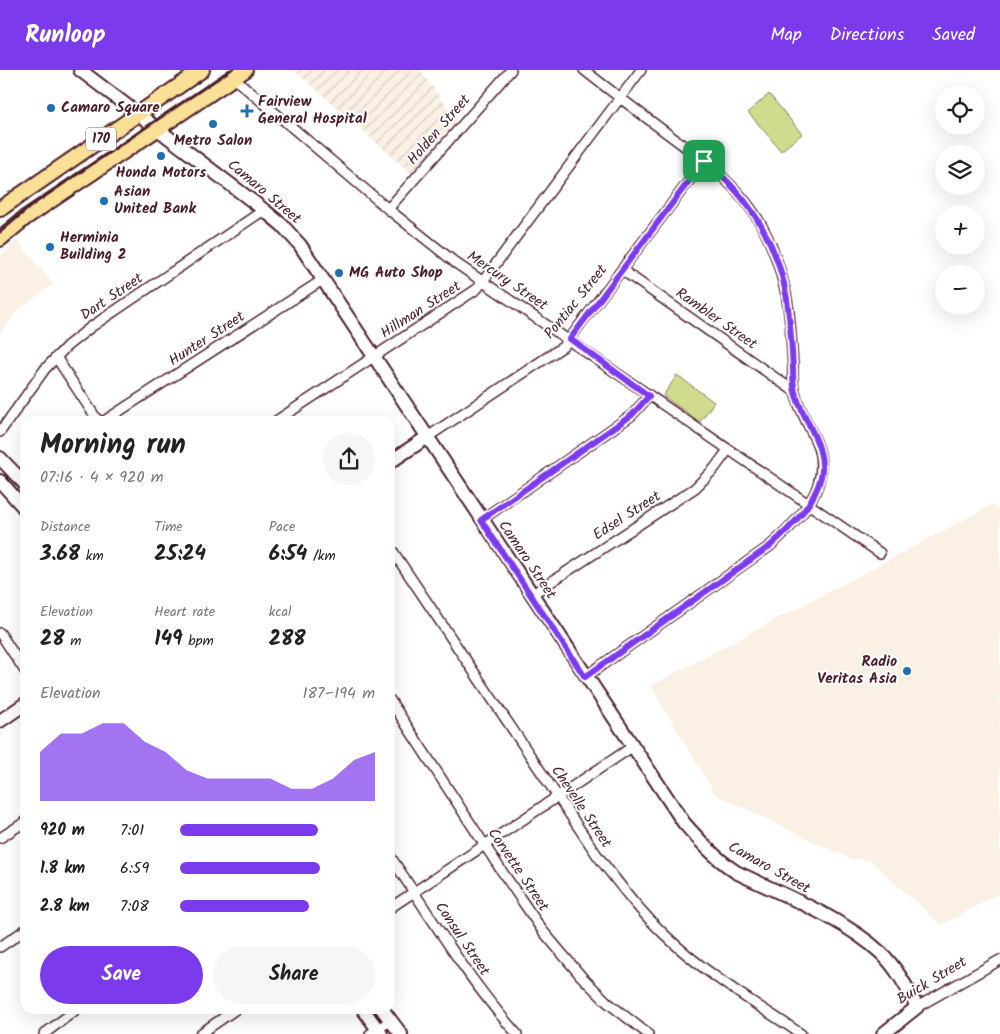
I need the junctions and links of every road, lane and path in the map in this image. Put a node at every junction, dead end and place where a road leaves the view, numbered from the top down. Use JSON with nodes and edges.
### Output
{"nodes":[{"id":1,"x":80,"y":70,"type":"edge"},
{"id":2,"x":202,"y":70,"type":"edge"},
{"id":3,"x":511,"y":70,"type":"edge"},
{"id":4,"x":584,"y":70,"type":"edge"},
{"id":5,"x":641,"y":70,"type":"edge"},
{"id":6,"x":239,"y":74,"type":"edge"},
{"id":7,"x":620,"y":98,"type":"junction"},
{"id":8,"x":138,"y":114,"type":"junction"},
{"id":9,"x":158,"y":129,"type":"junction"},
{"id":10,"x":704,"y":161,"type":"junction"},
{"id":11,"x":0,"y":209,"type":"edge"},
{"id":12,"x":388,"y":209,"type":"junction"},
{"id":13,"x":264,"y":210,"type":"junction"},
{"id":14,"x":0,"y":239,"type":"edge"},
{"id":15,"x":622,"y":270,"type":"junction"},
{"id":16,"x":324,"y":279,"type":"junction"},
{"id":17,"x":483,"y":282,"type":"junction"},
{"id":18,"x":570,"y":339,"type":"junction"},
{"id":19,"x":56,"y":357,"type":"junction"},
{"id":20,"x":374,"y":357,"type":"junction"},
{"id":21,"x":794,"y":391,"type":"junction"},
{"id":22,"x":649,"y":396,"type":"junction"},
{"id":23,"x":95,"y":416,"type":"edge"},
{"id":24,"x":112,"y":416,"type":"edge"},
{"id":25,"x":284,"y":416,"type":"edge"},
{"id":26,"x":0,"y":432,"type":"edge"},
{"id":27,"x":426,"y":438,"type":"junction"},
{"id":28,"x":728,"y":450,"type":"junction"},
{"id":29,"x":0,"y":458,"type":"edge"},
{"id":30,"x":395,"y":459,"type":"edge"},
{"id":31,"x":20,"y":479,"type":"edge"},
{"id":32,"x":0,"y":481,"type":"edge"},
{"id":33,"x":20,"y":503,"type":"edge"},
{"id":34,"x":809,"y":504,"type":"junction"},
{"id":35,"x":481,"y":520,"type":"junction"},
{"id":36,"x":880,"y":553,"type":"dead end"},
{"id":37,"x":395,"y":554,"type":"edge"},
{"id":38,"x":531,"y":595,"type":"junction"},
{"id":39,"x":0,"y":633,"type":"edge"},
{"id":40,"x":20,"y":663,"type":"edge"},
{"id":41,"x":585,"y":677,"type":"junction"},
{"id":42,"x":20,"y":707,"type":"edge"},
{"id":43,"x":395,"y":708,"type":"edge"},
{"id":44,"x":0,"y":721,"type":"edge"},
{"id":45,"x":632,"y":747,"type":"junction"},
{"id":46,"x":558,"y":796,"type":"junction"},
{"id":47,"x":20,"y":825,"type":"edge"},
{"id":48,"x":0,"y":838,"type":"edge"},
{"id":49,"x":485,"y":845,"type":"junction"},
{"id":50,"x":395,"y":864,"type":"edge"},
{"id":51,"x":414,"y":892,"type":"junction"},
{"id":52,"x":395,"y":905,"type":"edge"},
{"id":53,"x":20,"y":933,"type":"edge"},
{"id":54,"x":0,"y":947,"type":"edge"},
{"id":55,"x":1000,"y":960,"type":"edge"},
{"id":56,"x":917,"y":1007,"type":"junction"},
{"id":57,"x":70,"y":1014,"type":"edge"},
{"id":58,"x":229,"y":1014,"type":"edge"},
{"id":59,"x":366,"y":1014,"type":"edge"},
{"id":60,"x":385,"y":1014,"type":"edge"},
{"id":61,"x":390,"y":1021,"type":"junction"},
{"id":62,"x":376,"y":1032,"type":"edge"},
{"id":63,"x":44,"y":1034,"type":"edge"},
{"id":64,"x":200,"y":1034,"type":"edge"},
{"id":65,"x":401,"y":1034,"type":"edge"},
{"id":66,"x":517,"y":1034,"type":"edge"},
{"id":67,"x":648,"y":1034,"type":"edge"},
{"id":68,"x":800,"y":1034,"type":"edge"},
{"id":69,"x":883,"y":1034,"type":"edge"}],
"edges":[{"from":1,"to":8,"type":"street","name":"Camaro Street"},
{"from":2,"to":8,"type":"main road","number":"170"},
{"from":3,"to":12,"type":"street","name":"Holden Street"},
{"from":4,"to":7,"type":"street"},
{"from":5,"to":7,"type":"street","name":"Hillman Street"},
{"from":6,"to":9,"type":"main road","number":"170"},
{"from":6,"to":12,"type":"street","name":"Mercury Street"},
{"from":7,"to":10,"type":"street"},
{"from":7,"to":17,"type":"street","name":"Hillman Street"},
{"from":8,"to":9,"type":"street","name":"Camaro Street"},
{"from":8,"to":11,"type":"main road","number":"170"},
{"from":9,"to":13,"type":"street","name":"Camaro Street"},
{"from":9,"to":14,"type":"main road","number":"170"},
{"from":10,"to":15,"type":"street","name":"Pontiac Street"},
{"from":10,"to":21,"type":"street"},
{"from":12,"to":17,"type":"street","name":"Mercury Street"},
{"from":13,"to":16,"type":"street","name":"Camaro Street"},
{"from":13,"to":19,"type":"street","name":"Dart Street"},
{"from":15,"to":18,"type":"street","name":"Pontiac Street"},
{"from":15,"to":21,"type":"street","name":"Rambler Street"},
{"from":16,"to":20,"type":"street","name":"Camaro Street"},
{"from":16,"to":24,"type":"street","name":"Hunter Street"},
{"from":17,"to":18,"type":"street","name":"Mercury Street"},
{"from":17,"to":20,"type":"street","name":"Hillman Street"},
{"from":18,"to":22,"type":"street","name":"Mercury Street"},
{"from":18,"to":27,"type":"street","name":"Pontiac Street"},
{"from":19,"to":23,"type":"street"},
{"from":19,"to":26,"type":"street","name":"Dart Street"},
{"from":20,"to":25,"type":"street","name":"Hillman Street"},
{"from":20,"to":27,"type":"street","name":"Camaro Street"},
{"from":21,"to":34,"type":"street"},
{"from":22,"to":28,"type":"street","name":"Mercury Street"},
{"from":22,"to":35,"type":"street"},
{"from":27,"to":30,"type":"street","name":"Pontiac Street"},
{"from":27,"to":35,"type":"street","name":"Camaro Street"},
{"from":28,"to":34,"type":"street","name":"Mercury Street"},
{"from":28,"to":38,"type":"street","name":"Edsel Street"},
{"from":29,"to":31,"type":"street"},
{"from":32,"to":33,"type":"street"},
{"from":34,"to":36,"type":"street","name":"Mercury Street"},
{"from":34,"to":41,"type":"street"},
{"from":35,"to":38,"type":"street","name":"Camaro Street"},
{"from":37,"to":46,"type":"street","name":"Chevelle Street"},
{"from":38,"to":41,"type":"street","name":"Camaro Street"},
{"from":39,"to":40,"type":"street"},
{"from":41,"to":45,"type":"street","name":"Camaro Street"},
{"from":42,"to":44,"type":"street"},
{"from":43,"to":49,"type":"street","name":"Corvette Street"},
{"from":45,"to":46,"type":"street"},
{"from":45,"to":56,"type":"street","name":"Camaro Street"},
{"from":46,"to":49,"type":"street"},
{"from":46,"to":68,"type":"street","name":"Chevelle Street"},
{"from":47,"to":48,"type":"street"},
{"from":49,"to":51,"type":"street"},
{"from":49,"to":67,"type":"street","name":"Corvette Street"},
{"from":50,"to":51,"type":"street","name":"Consul Street"},
{"from":51,"to":52,"type":"street"},
{"from":51,"to":66,"type":"street","name":"Consul Street"},
{"from":53,"to":54,"type":"street"},
{"from":55,"to":56,"type":"street","name":"Buick Street"},
{"from":56,"to":69,"type":"street","name":"Buick Street"},
{"from":57,"to":63,"type":"street"},
{"from":58,"to":64,"type":"street"},
{"from":59,"to":62,"type":"street"},
{"from":60,"to":61,"type":"street"},
{"from":61,"to":62,"type":"street"},
{"from":61,"to":65,"type":"street"}]}
